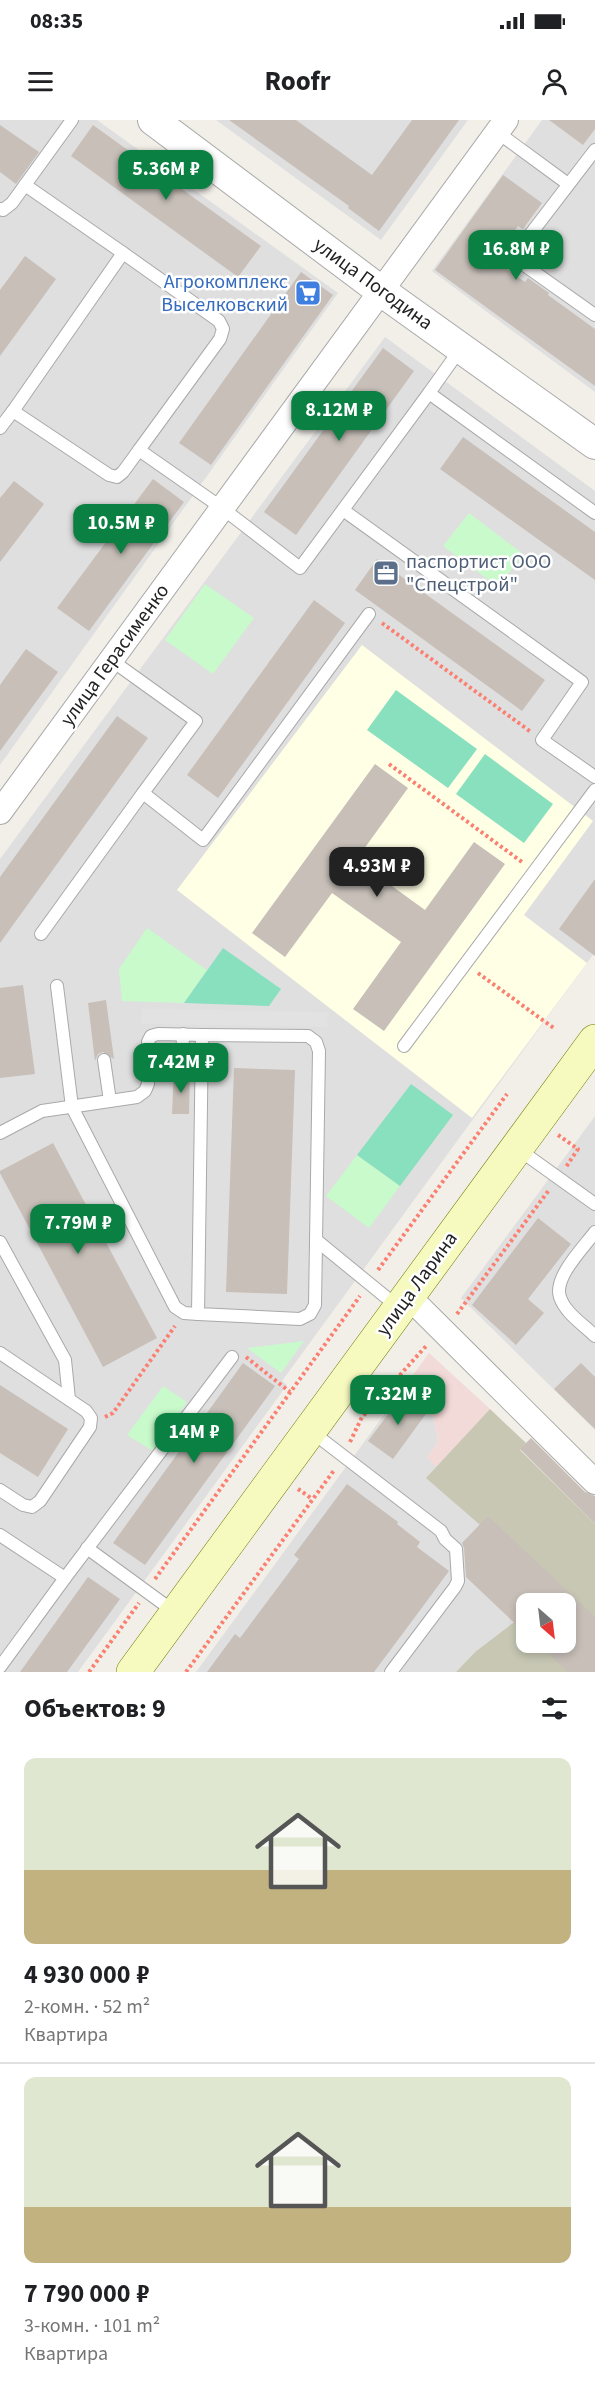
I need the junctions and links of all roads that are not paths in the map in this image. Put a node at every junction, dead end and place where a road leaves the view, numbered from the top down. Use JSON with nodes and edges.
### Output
{"nodes":[{"id":1,"x":72,"y":120,"type":"edge"},
{"id":2,"x":153,"y":120,"type":"edge"},
{"id":3,"x":501,"y":126,"type":"edge"},
{"id":4,"x":595,"y":150,"type":"edge"},
{"id":5,"x":568,"y":184,"type":"junction"},
{"id":6,"x":25,"y":185,"type":"junction"},
{"id":7,"x":0,"y":210,"type":"edge"},
{"id":8,"x":123,"y":253,"type":"junction"},
{"id":9,"x":381,"y":291,"type":"junction"},
{"id":10,"x":595,"y":315,"type":"edge"},
{"id":11,"x":461,"y":348,"type":"junction"},
{"id":12,"x":429,"y":393,"type":"junction"},
{"id":13,"x":13,"y":411,"type":"junction"},
{"id":14,"x":0,"y":428,"type":"edge"},
{"id":15,"x":595,"y":444,"type":"edge"},
{"id":16,"x":139,"y":450,"type":"junction"},
{"id":17,"x":222,"y":508,"type":"junction"},
{"id":18,"x":342,"y":510,"type":"junction"},
{"id":19,"x":595,"y":513,"type":"edge"},
{"id":20,"x":369,"y":614,"type":"road end"},
{"id":21,"x":111,"y":660,"type":"junction"},
{"id":22,"x":595,"y":777,"type":"edge"},
{"id":23,"x":595,"y":790,"type":"edge"},
{"id":24,"x":143,"y":793,"type":"junction"},
{"id":25,"x":0,"y":812,"type":"edge"},
{"id":26,"x":41,"y":934,"type":"dead end"},
{"id":27,"x":57,"y":986,"type":"dead end"},
{"id":28,"x":183,"y":1034,"type":"junction"},
{"id":29,"x":202,"y":1035,"type":"junction"},
{"id":30,"x":595,"y":1041,"type":"edge"},
{"id":31,"x":404,"y":1046,"type":"dead end"},
{"id":32,"x":104,"y":1060,"type":"dead end"},
{"id":33,"x":182,"y":1067,"type":"dead end"},
{"id":34,"x":110,"y":1101,"type":"junction"},
{"id":35,"x":72,"y":1107,"type":"junction"},
{"id":36,"x":0,"y":1133,"type":"edge"},
{"id":37,"x":516,"y":1147,"type":"junction"},
{"id":38,"x":595,"y":1204,"type":"edge"},
{"id":39,"x":595,"y":1232,"type":"edge"},
{"id":40,"x":316,"y":1240,"type":"junction"},
{"id":41,"x":0,"y":1242,"type":"edge"},
{"id":42,"x":404,"y":1302,"type":"junction"},
{"id":43,"x":198,"y":1314,"type":"junction"},
{"id":44,"x":595,"y":1336,"type":"edge"},
{"id":45,"x":0,"y":1353,"type":"edge"},
{"id":46,"x":232,"y":1358,"type":"road end"},
{"id":47,"x":69,"y":1399,"type":"junction"},
{"id":48,"x":310,"y":1432,"type":"junction"},
{"id":49,"x":595,"y":1482,"type":"edge"},
{"id":50,"x":0,"y":1490,"type":"edge"},
{"id":51,"x":0,"y":1534,"type":"edge"},
{"id":52,"x":87,"y":1548,"type":"junction"},
{"id":53,"x":65,"y":1578,"type":"junction"},
{"id":54,"x":176,"y":1613,"type":"junction"},
{"id":55,"x":0,"y":1667,"type":"edge"},
{"id":56,"x":133,"y":1672,"type":"edge"},
{"id":57,"x":391,"y":1672,"type":"edge"}],
"edges":[{"from":1,"to":6,"type":"lane"},
{"from":2,"to":9,"type":"street","name":"улица Погодина"},
{"from":3,"to":5,"type":"lane"},
{"from":3,"to":9,"type":"street","name":"улица Герасименко"},
{"from":4,"to":5,"type":"lane"},
{"from":5,"to":10,"type":"lane"},
{"from":6,"to":7,"type":"lane"},
{"from":6,"to":8,"type":"lane"},
{"from":8,"to":13,"type":"lane"},
{"from":8,"to":16,"type":"lane"},
{"from":9,"to":11,"type":"street","name":"улица Погодина"},
{"from":9,"to":17,"type":"street","name":"улица Герасименко"},
{"from":11,"to":12,"type":"lane"},
{"from":11,"to":15,"type":"street","name":"улица Погодина"},
{"from":12,"to":18,"type":"lane"},
{"from":12,"to":19,"type":"lane"},
{"from":13,"to":14,"type":"lane"},
{"from":13,"to":16,"type":"lane"},
{"from":16,"to":17,"type":"lane"},
{"from":17,"to":18,"type":"lane"},
{"from":17,"to":21,"type":"street","name":"улица Герасименко"},
{"from":18,"to":22,"type":"lane"},
{"from":20,"to":24,"type":"lane"},
{"from":21,"to":24,"type":"lane"},
{"from":21,"to":25,"type":"street","name":"улица Герасименко"},
{"from":23,"to":31,"type":"lane"},
{"from":24,"to":26,"type":"lane"},
{"from":27,"to":35,"type":"lane"},
{"from":28,"to":29,"type":"lane"},
{"from":28,"to":33,"type":"lane"},
{"from":28,"to":34,"type":"lane"},
{"from":29,"to":40,"type":"lane"},
{"from":29,"to":43,"type":"lane"},
{"from":30,"to":37,"type":"main road","name":"улица Ларина"},
{"from":32,"to":34,"type":"lane"},
{"from":34,"to":35,"type":"lane"},
{"from":35,"to":36,"type":"lane"},
{"from":35,"to":43,"type":"lane"},
{"from":37,"to":38,"type":"lane"},
{"from":37,"to":42,"type":"main road","name":"улица Ларина"},
{"from":39,"to":44,"type":"lane"},
{"from":40,"to":42,"type":"lane"},
{"from":40,"to":43,"type":"lane"},
{"from":41,"to":47,"type":"lane"},
{"from":42,"to":48,"type":"main road","name":"улица Ларина"},
{"from":42,"to":49,"type":"street"},
{"from":45,"to":47,"type":"lane"},
{"from":46,"to":52,"type":"lane"},
{"from":47,"to":50,"type":"lane"},
{"from":48,"to":54,"type":"main road","name":"улица Ларина"},
{"from":48,"to":57,"type":"lane"},
{"from":51,"to":53,"type":"lane"},
{"from":52,"to":53,"type":"lane"},
{"from":52,"to":54,"type":"lane"},
{"from":53,"to":55,"type":"lane"},
{"from":54,"to":56,"type":"main road","name":"улица Ларина"}]}
